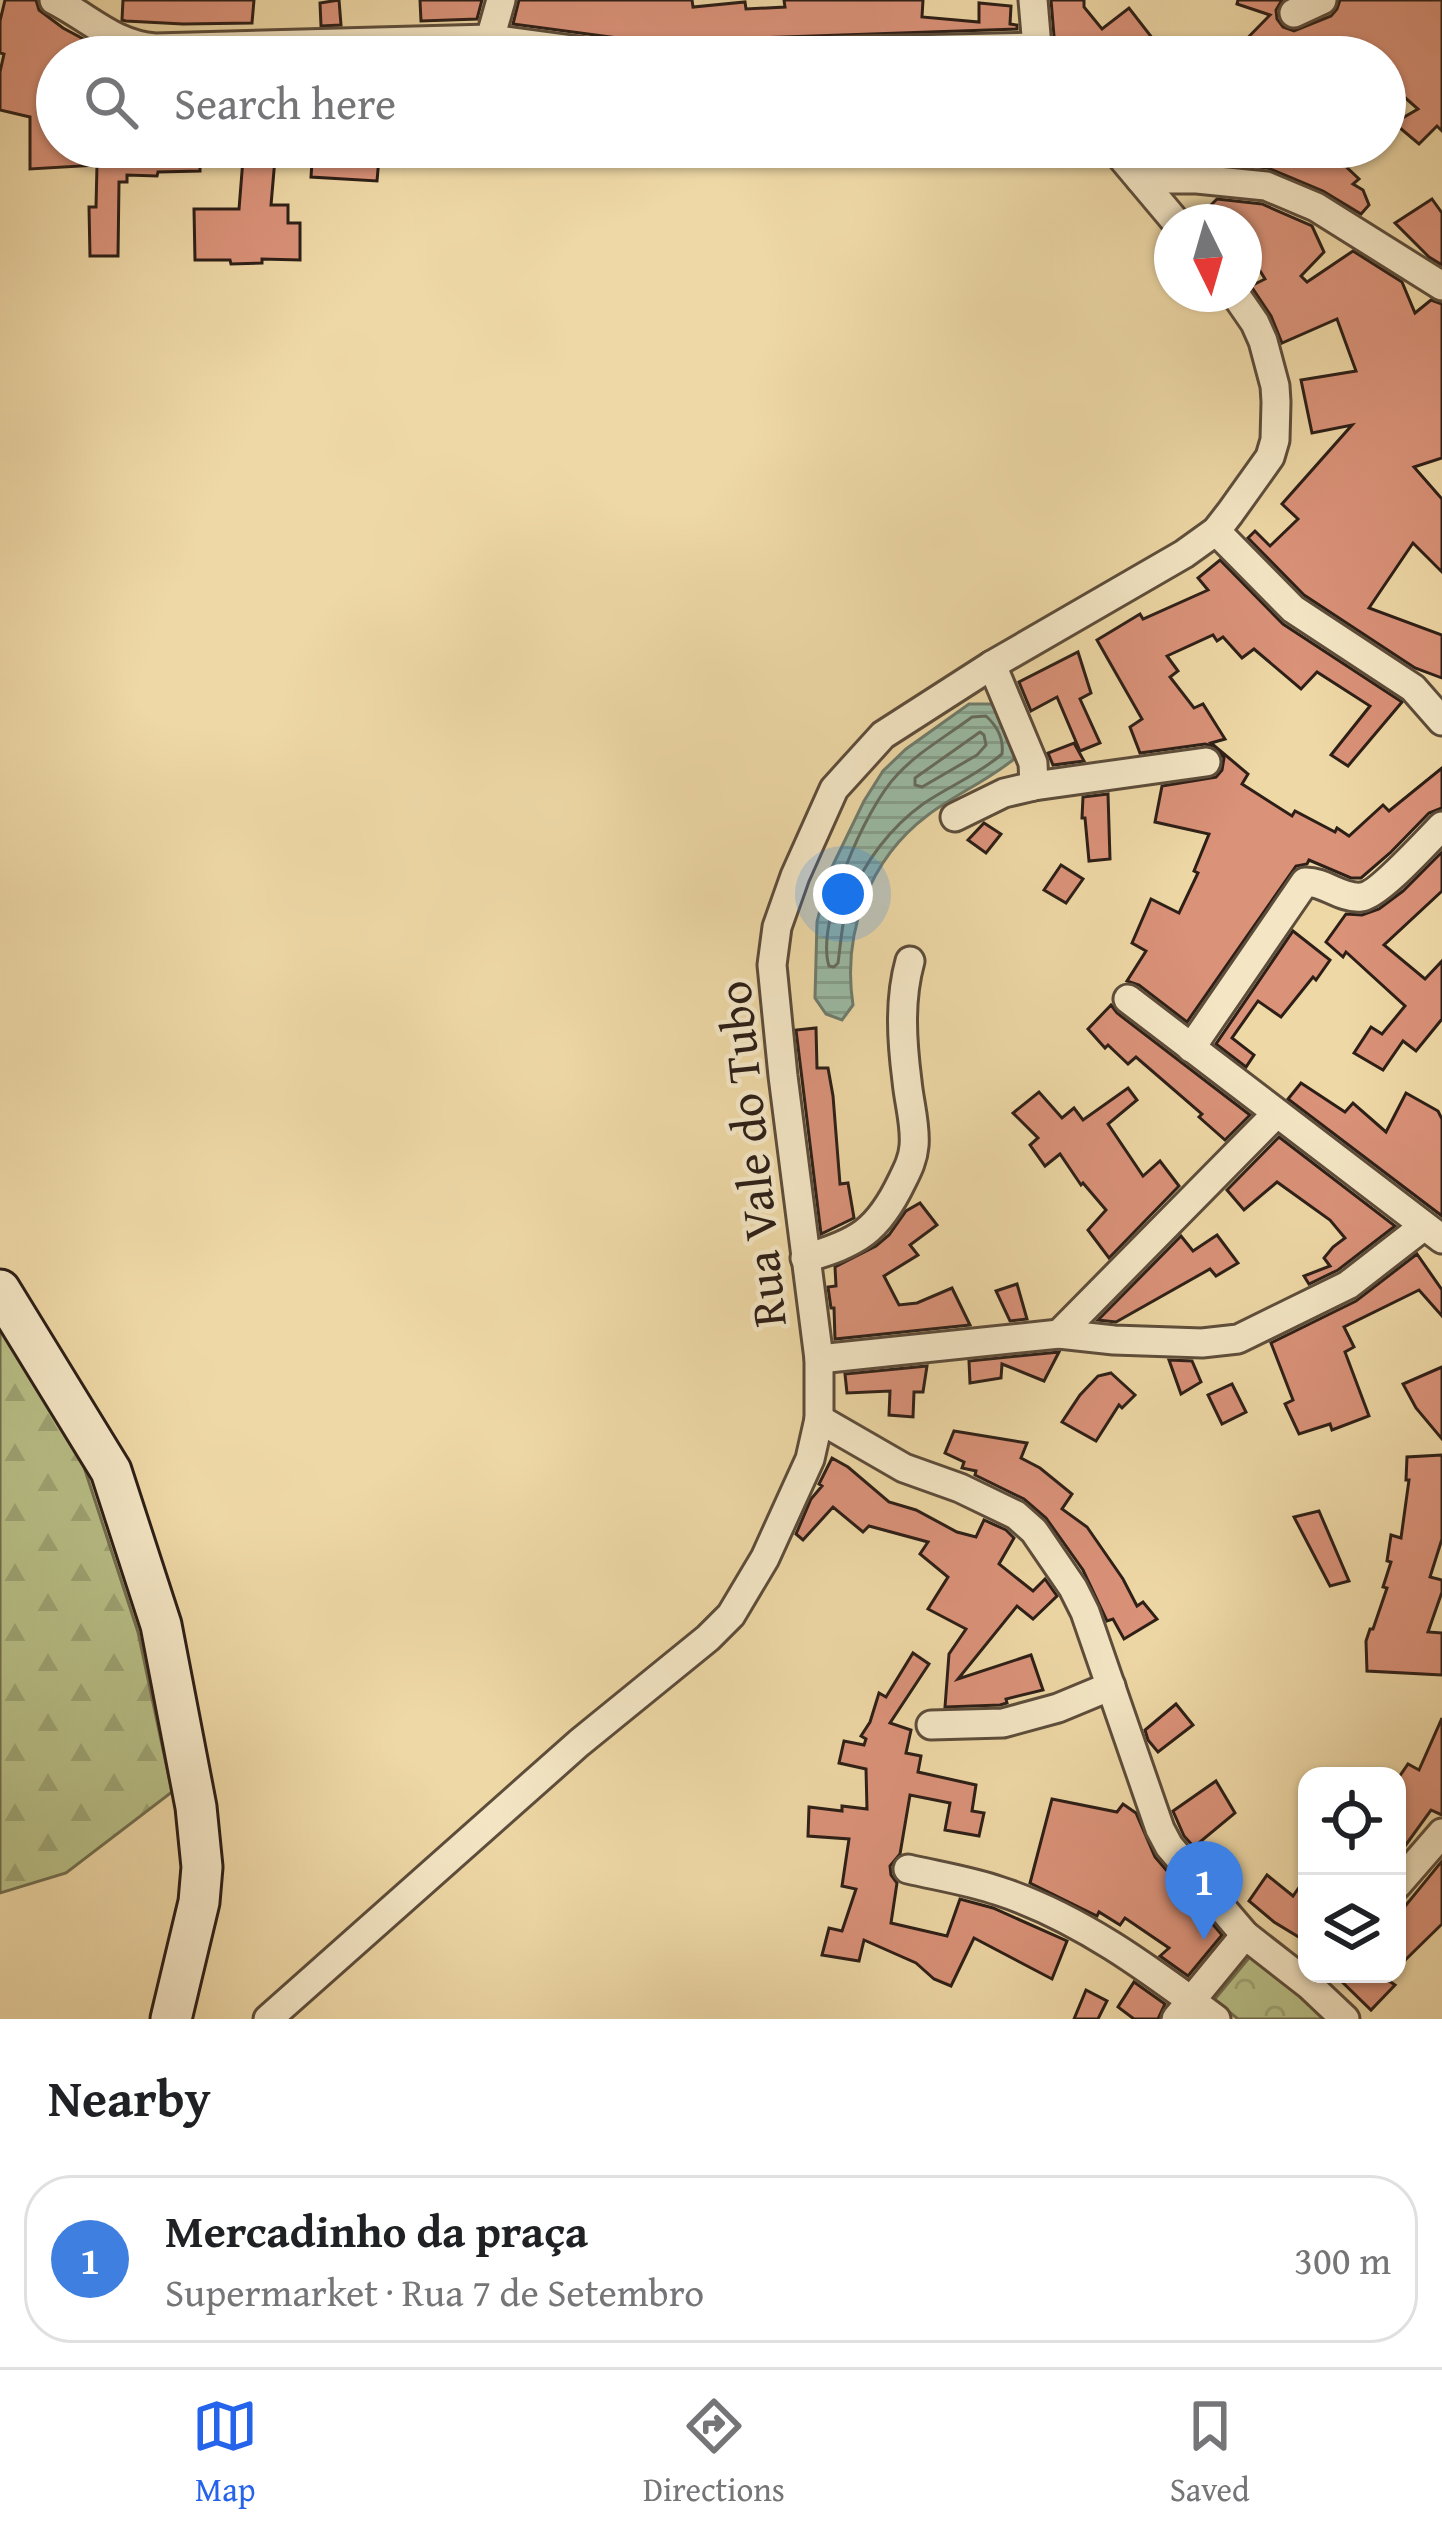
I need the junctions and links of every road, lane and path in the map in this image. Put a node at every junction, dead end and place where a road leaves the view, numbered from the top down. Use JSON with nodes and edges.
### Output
{"nodes":[{"id":1,"x":54,"y":0,"type":"edge"},
{"id":2,"x":501,"y":0,"type":"edge"},
{"id":3,"x":1033,"y":0,"type":"edge"},
{"id":4,"x":1322,"y":0,"type":"edge"},
{"id":5,"x":1294,"y":14,"type":"dead end"},
{"id":6,"x":110,"y":36,"type":"edge"},
{"id":7,"x":491,"y":36,"type":"edge"},
{"id":8,"x":1038,"y":36,"type":"edge"},
{"id":9,"x":1131,"y":168,"type":"edge"},
{"id":10,"x":1141,"y":179,"type":"junction"},
{"id":11,"x":1161,"y":204,"type":"edge"},
{"id":12,"x":1442,"y":286,"type":"edge"},
{"id":13,"x":1248,"y":312,"type":"edge"},
{"id":14,"x":1216,"y":531,"type":"junction"},
{"id":15,"x":992,"y":665,"type":"junction"},
{"id":16,"x":1442,"y":721,"type":"edge"},
{"id":17,"x":1206,"y":762,"type":"dead end"},
{"id":18,"x":1034,"y":785,"type":"junction"},
{"id":19,"x":955,"y":817,"type":"dead end"},
{"id":20,"x":1442,"y":826,"type":"edge"},
{"id":21,"x":910,"y":961,"type":"dead end"},
{"id":22,"x":1128,"y":999,"type":"dead end"},
{"id":23,"x":1191,"y":1048,"type":"junction"},
{"id":24,"x":1276,"y":1114,"type":"junction"},
{"id":25,"x":1433,"y":1233,"type":"edge"},
{"id":26,"x":805,"y":1258,"type":"junction"},
{"id":27,"x":0,"y":1290,"type":"edge"},
{"id":28,"x":1059,"y":1334,"type":"junction"},
{"id":29,"x":819,"y":1359,"type":"junction"},
{"id":30,"x":819,"y":1419,"type":"junction"},
{"id":31,"x":1111,"y":1686,"type":"junction"},
{"id":32,"x":931,"y":1725,"type":"dead end"},
{"id":33,"x":1442,"y":1834,"type":"edge"},
{"id":34,"x":908,"y":1870,"type":"dead end"},
{"id":35,"x":1406,"y":1875,"type":"edge"},
{"id":36,"x":1245,"y":1935,"type":"junction"},
{"id":37,"x":1298,"y":1970,"type":"edge"},
{"id":38,"x":1316,"y":1983,"type":"edge"},
{"id":39,"x":1184,"y":2010,"type":"edge"},
{"id":40,"x":171,"y":2019,"type":"edge"},
{"id":41,"x":268,"y":2019,"type":"edge"},
{"id":42,"x":1216,"y":2019,"type":"edge"},
{"id":43,"x":1346,"y":2019,"type":"edge"}],
"edges":[{"from":1,"to":6,"type":"street"},
{"from":2,"to":7,"type":"street"},
{"from":3,"to":8,"type":"street"},
{"from":4,"to":5,"type":"street"},
{"from":9,"to":10,"type":"street"},
{"from":10,"to":11,"type":"street"},
{"from":10,"to":12,"type":"street"},
{"from":13,"to":14,"type":"street","name":"Rua Vale do Tubo"},
{"from":14,"to":15,"type":"street","name":"Rua Vale do Tubo"},
{"from":14,"to":16,"type":"street"},
{"from":15,"to":18,"type":"street"},
{"from":15,"to":26,"type":"street","name":"Rua Vale do Tubo"},
{"from":17,"to":18,"type":"street"},
{"from":18,"to":19,"type":"street"},
{"from":20,"to":23,"type":"street"},
{"from":21,"to":26,"type":"street"},
{"from":22,"to":23,"type":"street"},
{"from":23,"to":24,"type":"street"},
{"from":24,"to":25,"type":"street"},
{"from":24,"to":28,"type":"street"},
{"from":25,"to":28,"type":"street"},
{"from":26,"to":29,"type":"street","name":"Rua Vale do Tubo"},
{"from":27,"to":40,"type":"main road"},
{"from":28,"to":29,"type":"street"},
{"from":29,"to":30,"type":"street","name":"Rua Vale do Tubo"},
{"from":30,"to":31,"type":"street"},
{"from":30,"to":41,"type":"street","name":"Rua Vale do Tubo"},
{"from":31,"to":32,"type":"street"},
{"from":31,"to":36,"type":"street"},
{"from":33,"to":35,"type":"street"},
{"from":34,"to":39,"type":"street"},
{"from":36,"to":37,"type":"street"},
{"from":36,"to":39,"type":"street"},
{"from":38,"to":43,"type":"street"},
{"from":39,"to":42,"type":"street"}]}
